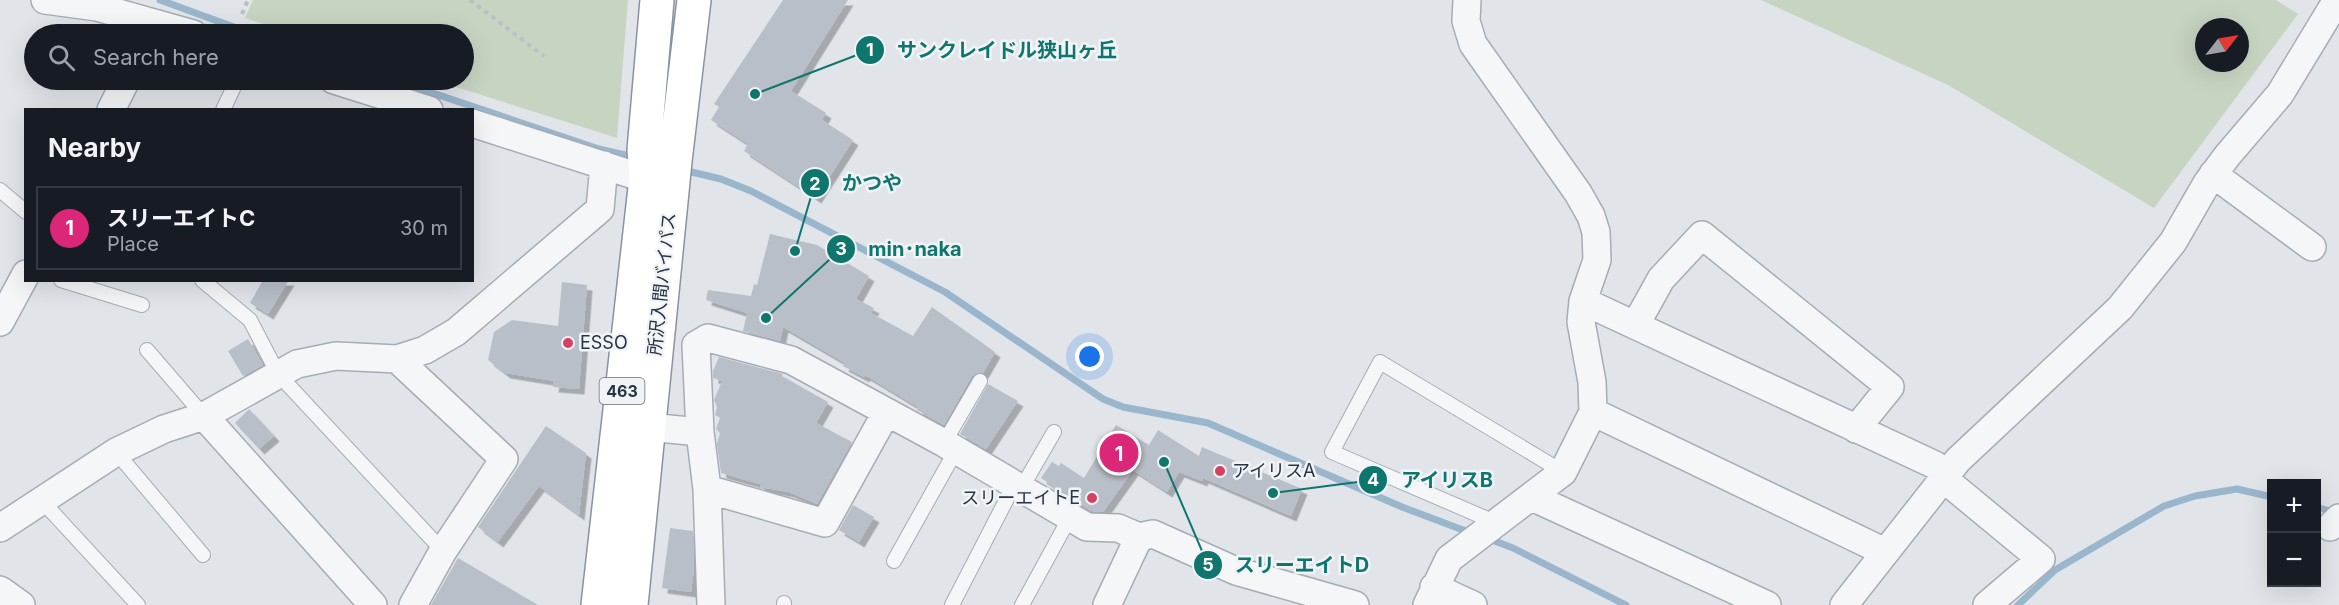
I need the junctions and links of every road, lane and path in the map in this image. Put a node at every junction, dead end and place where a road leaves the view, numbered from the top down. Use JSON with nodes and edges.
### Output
{"nodes":[{"id":1,"x":45,"y":0,"type":"edge"},
{"id":2,"x":248,"y":0,"type":"edge"},
{"id":3,"x":470,"y":0,"type":"edge"},
{"id":4,"x":657,"y":0,"type":"edge"},
{"id":5,"x":694,"y":0,"type":"edge"},
{"id":6,"x":1467,"y":0,"type":"edge"},
{"id":7,"x":2337,"y":0,"type":"edge"},
{"id":8,"x":242,"y":15,"type":"dead end"},
{"id":9,"x":142,"y":24,"type":"edge"},
{"id":10,"x":544,"y":56,"type":"dead end"},
{"id":11,"x":121,"y":90,"type":"edge"},
{"id":12,"x":232,"y":90,"type":"edge"},
{"id":13,"x":366,"y":90,"type":"edge"},
{"id":14,"x":112,"y":108,"type":"edge"},
{"id":15,"x":224,"y":108,"type":"edge"},
{"id":16,"x":423,"y":108,"type":"edge"},
{"id":17,"x":474,"y":124,"type":"edge"},
{"id":18,"x":604,"y":165,"type":"junction"},
{"id":19,"x":2213,"y":174,"type":"junction"},
{"id":20,"x":652,"y":175,"type":"junction"},
{"id":21,"x":0,"y":190,"type":"edge"},
{"id":22,"x":24,"y":210,"type":"edge"},
{"id":23,"x":2312,"y":247,"type":"dead end"},
{"id":24,"x":24,"y":278,"type":"edge"},
{"id":25,"x":67,"y":282,"type":"edge"},
{"id":26,"x":204,"y":282,"type":"edge"},
{"id":27,"x":1583,"y":301,"type":"junction"},
{"id":28,"x":142,"y":306,"type":"dead end"},
{"id":29,"x":0,"y":322,"type":"edge"},
{"id":30,"x":1636,"y":324,"type":"junction"},
{"id":31,"x":147,"y":350,"type":"dead end"},
{"id":32,"x":397,"y":359,"type":"junction"},
{"id":33,"x":278,"y":374,"type":"junction"},
{"id":34,"x":980,"y":381,"type":"dead end"},
{"id":35,"x":1593,"y":412,"type":"junction"},
{"id":36,"x":886,"y":413,"type":"junction"},
{"id":37,"x":204,"y":416,"type":"junction"},
{"id":38,"x":648,"y":427,"type":"junction"},
{"id":39,"x":1856,"y":429,"type":"junction"},
{"id":40,"x":700,"y":432,"type":"junction"},
{"id":41,"x":1054,"y":432,"type":"dead end"},
{"id":42,"x":949,"y":447,"type":"junction"},
{"id":43,"x":116,"y":452,"type":"junction"},
{"id":44,"x":1563,"y":472,"type":"junction"},
{"id":45,"x":1946,"y":475,"type":"junction"},
{"id":46,"x":1017,"y":487,"type":"junction"},
{"id":47,"x":707,"y":489,"type":"junction"},
{"id":48,"x":1532,"y":497,"type":"junction"},
{"id":49,"x":42,"y":501,"type":"junction"},
{"id":50,"x":1070,"y":517,"type":"junction"},
{"id":51,"x":1493,"y":525,"type":"junction"},
{"id":52,"x":0,"y":528,"type":"edge"},
{"id":53,"x":1139,"y":537,"type":"junction"},
{"id":54,"x":443,"y":551,"type":"junction"},
{"id":55,"x":1885,"y":552,"type":"junction"},
{"id":56,"x":203,"y":555,"type":"dead end"},
{"id":57,"x":894,"y":561,"type":"dead end"},
{"id":58,"x":0,"y":590,"type":"edge"},
{"id":59,"x":1286,"y":596,"type":"edge"},
{"id":60,"x":1431,"y":596,"type":"edge"},
{"id":61,"x":21,"y":605,"type":"edge"},
{"id":62,"x":138,"y":605,"type":"edge"},
{"id":63,"x":373,"y":605,"type":"edge"},
{"id":64,"x":413,"y":605,"type":"edge"},
{"id":65,"x":598,"y":605,"type":"edge"},
{"id":66,"x":631,"y":605,"type":"edge"},
{"id":67,"x":711,"y":605,"type":"edge"},
{"id":68,"x":952,"y":605,"type":"edge"},
{"id":69,"x":1022,"y":605,"type":"edge"},
{"id":70,"x":1107,"y":605,"type":"edge"},
{"id":71,"x":1354,"y":605,"type":"edge"},
{"id":72,"x":1473,"y":605,"type":"edge"},
{"id":73,"x":1767,"y":605,"type":"edge"},
{"id":74,"x":1844,"y":605,"type":"edge"},
{"id":75,"x":1987,"y":605,"type":"edge"}],
"edges":[{"from":1,"to":9,"type":"street"},
{"from":2,"to":8,"type":"path"},
{"from":3,"to":10,"type":"path"},
{"from":4,"to":20,"type":"highway","name":"所沢入間バイパス","number":"463"},
{"from":5,"to":20,"type":"highway","name":"所沢入間バイパス","number":"463"},
{"from":6,"to":27,"type":"street"},
{"from":7,"to":19,"type":"street"},
{"from":11,"to":14,"type":"street"},
{"from":12,"to":15,"type":"lane"},
{"from":13,"to":16,"type":"street"},
{"from":17,"to":18,"type":"street"},
{"from":18,"to":20,"type":"street"},
{"from":18,"to":32,"type":"street"},
{"from":19,"to":23,"type":"street"},
{"from":19,"to":45,"type":"street"},
{"from":20,"to":38,"type":"highway","name":"所沢入間バイパス","number":"463"},
{"from":20,"to":65,"type":"highway","name":"所沢入間バイパス","number":"463"},
{"from":21,"to":22,"type":"lane"},
{"from":24,"to":29,"type":"street"},
{"from":25,"to":28,"type":"lane"},
{"from":26,"to":33,"type":"lane"},
{"from":27,"to":30,"type":"street"},
{"from":27,"to":35,"type":"street"},
{"from":30,"to":39,"type":"street"},
{"from":30,"to":39,"type":"street"},
{"from":31,"to":37,"type":"lane"},
{"from":32,"to":33,"type":"street"},
{"from":32,"to":54,"type":"street"},
{"from":33,"to":37,"type":"street"},
{"from":33,"to":54,"type":"lane"},
{"from":34,"to":42,"type":"lane"},
{"from":35,"to":44,"type":"street"},
{"from":35,"to":55,"type":"street"},
{"from":36,"to":40,"type":"street"},
{"from":36,"to":42,"type":"street"},
{"from":36,"to":47,"type":"street"},
{"from":37,"to":43,"type":"street"},
{"from":37,"to":63,"type":"street"},
{"from":38,"to":40,"type":"street"},
{"from":38,"to":66,"type":"highway","name":"所沢入間バイパス","number":"463"},
{"from":39,"to":45,"type":"street"},
{"from":40,"to":47,"type":"street"},
{"from":41,"to":46,"type":"lane"},
{"from":42,"to":46,"type":"street"},
{"from":42,"to":57,"type":"lane"},
{"from":43,"to":49,"type":"street"},
{"from":43,"to":56,"type":"lane"},
{"from":44,"to":48,"type":"street"},
{"from":44,"to":51,"type":"lane"},
{"from":45,"to":55,"type":"street"},
{"from":45,"to":75,"type":"street"},
{"from":46,"to":50,"type":"street"},
{"from":46,"to":68,"type":"lane"},
{"from":47,"to":67,"type":"street"},
{"from":48,"to":51,"type":"street"},
{"from":48,"to":73,"type":"street"},
{"from":49,"to":52,"type":"street"},
{"from":49,"to":62,"type":"lane"},
{"from":50,"to":53,"type":"street"},
{"from":50,"to":69,"type":"lane"},
{"from":51,"to":60,"type":"street"},
{"from":53,"to":59,"type":"street"},
{"from":53,"to":70,"type":"street"},
{"from":54,"to":64,"type":"street"},
{"from":55,"to":74,"type":"street"},
{"from":58,"to":61,"type":"street"},
{"from":59,"to":71,"type":"street"},
{"from":60,"to":72,"type":"street"}]}
